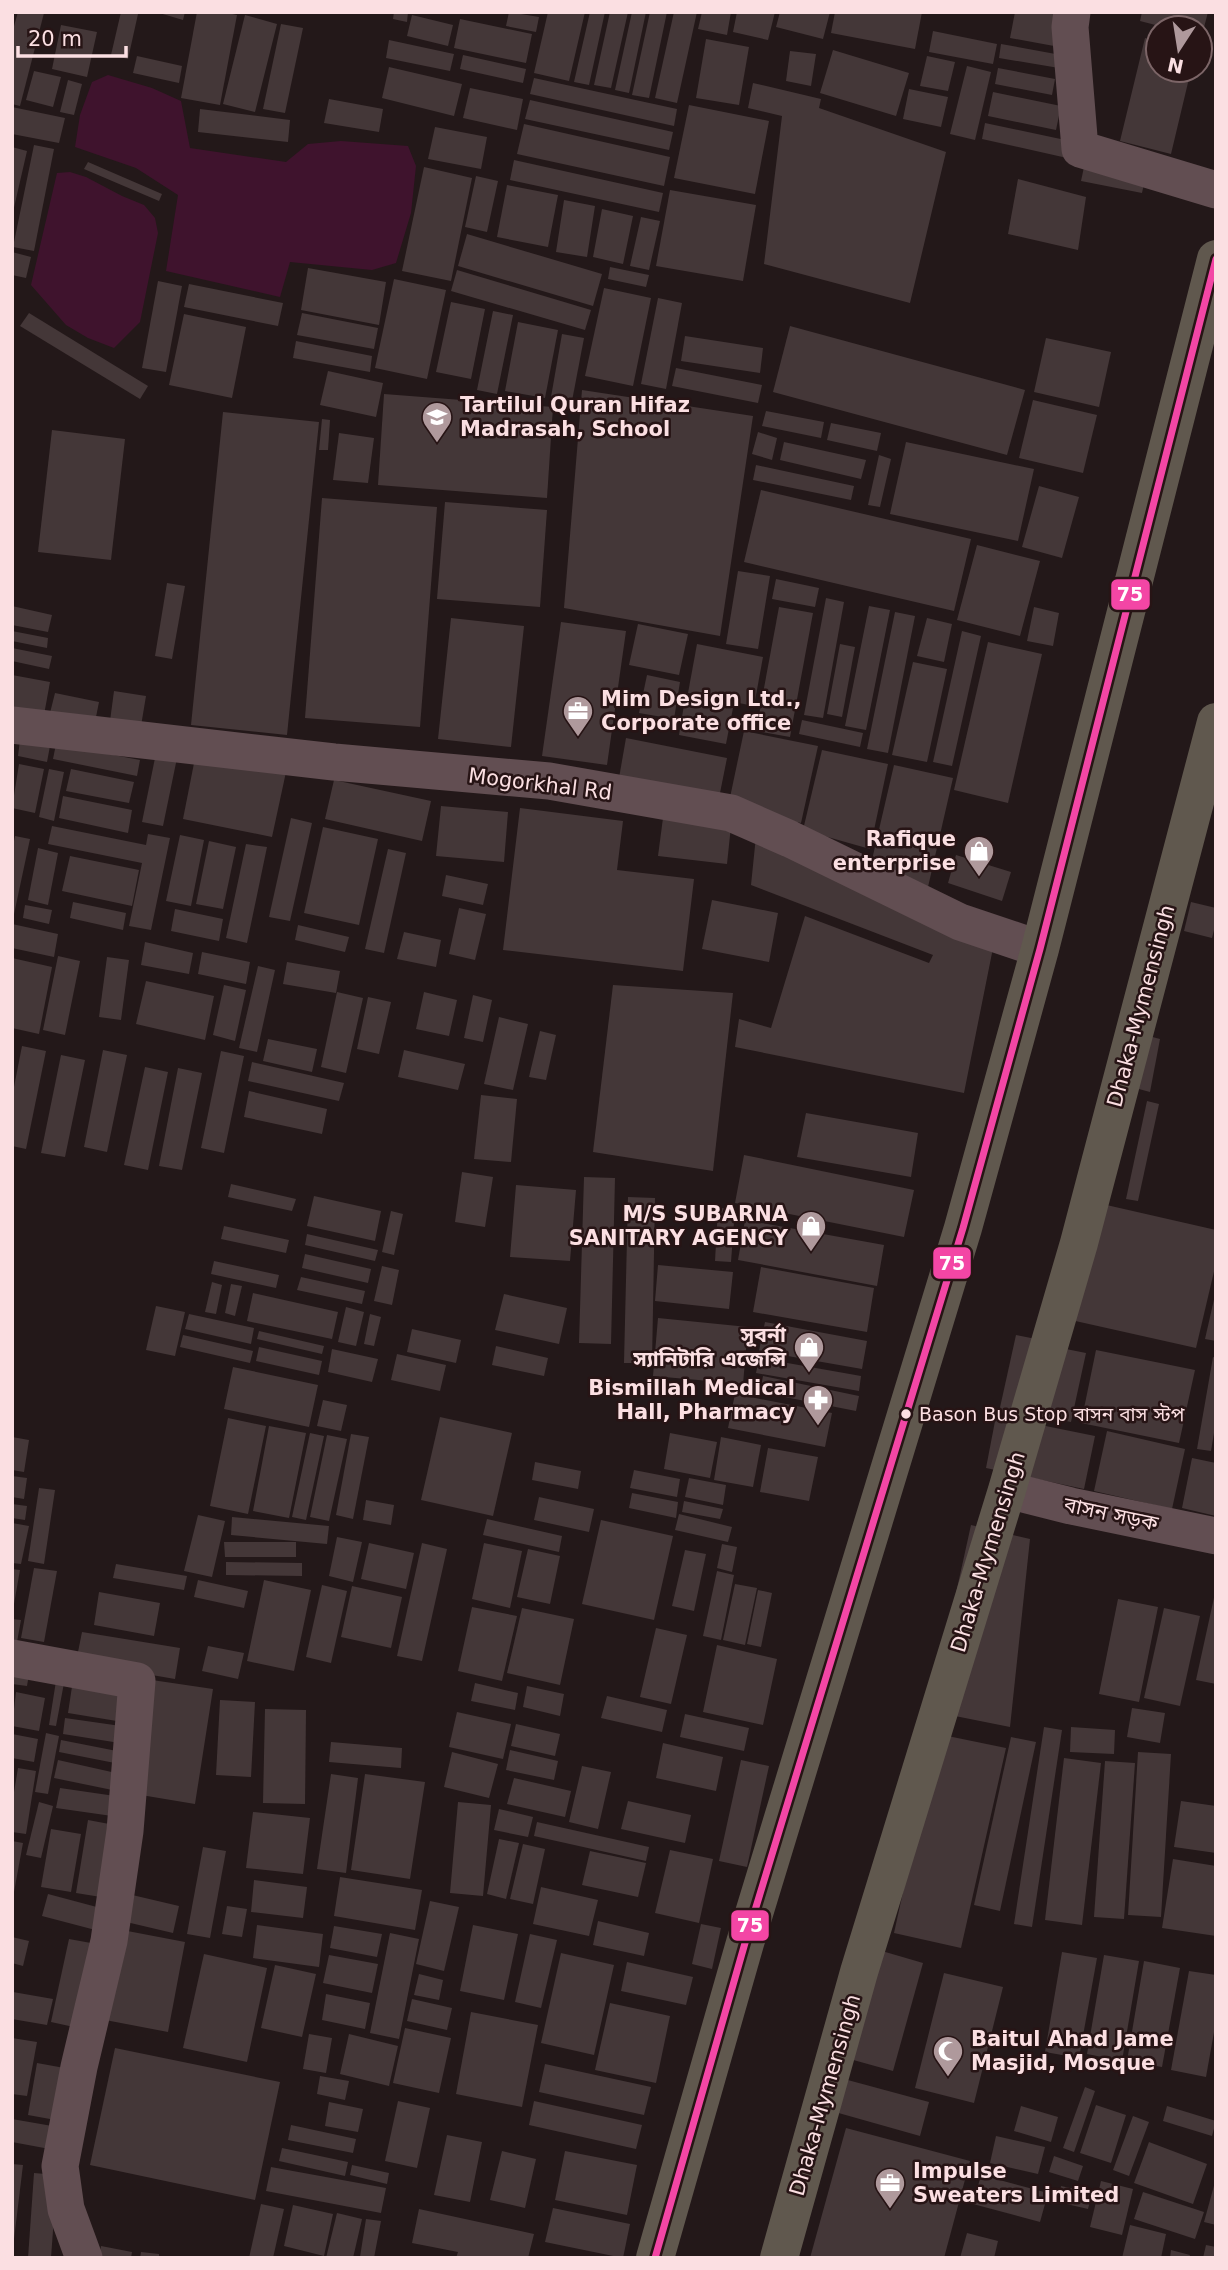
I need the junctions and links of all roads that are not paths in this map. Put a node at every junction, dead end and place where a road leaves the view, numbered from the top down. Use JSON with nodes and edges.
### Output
{"nodes":[{"id":1,"x":1072,"y":12,"type":"edge"},
{"id":2,"x":1216,"y":190,"type":"edge"},
{"id":3,"x":1216,"y":259,"type":"edge"},
{"id":4,"x":1216,"y":722,"type":"edge"},
{"id":5,"x":12,"y":725,"type":"edge"},
{"id":6,"x":1040,"y":949,"type":"junction"},
{"id":7,"x":1007,"y":1490,"type":"junction"},
{"id":8,"x":1216,"y":1536,"type":"edge"},
{"id":9,"x":12,"y":1658,"type":"edge"},
{"id":10,"x":85,"y":2258,"type":"edge"},
{"id":11,"x":654,"y":2258,"type":"edge"},
{"id":12,"x":779,"y":2258,"type":"edge"}],
"edges":[{"from":1,"to":2,"type":"street"},
{"from":3,"to":6,"type":"highway"},
{"from":4,"to":7,"type":"highway","name":"Dhaka-Mymensingh"},
{"from":5,"to":6,"type":"street","name":"Mogorkhal Rd"},
{"from":6,"to":11,"type":"highway"},
{"from":7,"to":8,"type":"street","name":"বাসন সড়ক"},
{"from":7,"to":12,"type":"highway","name":"Dhaka-Mymensingh"},
{"from":9,"to":10,"type":"street"}]}
